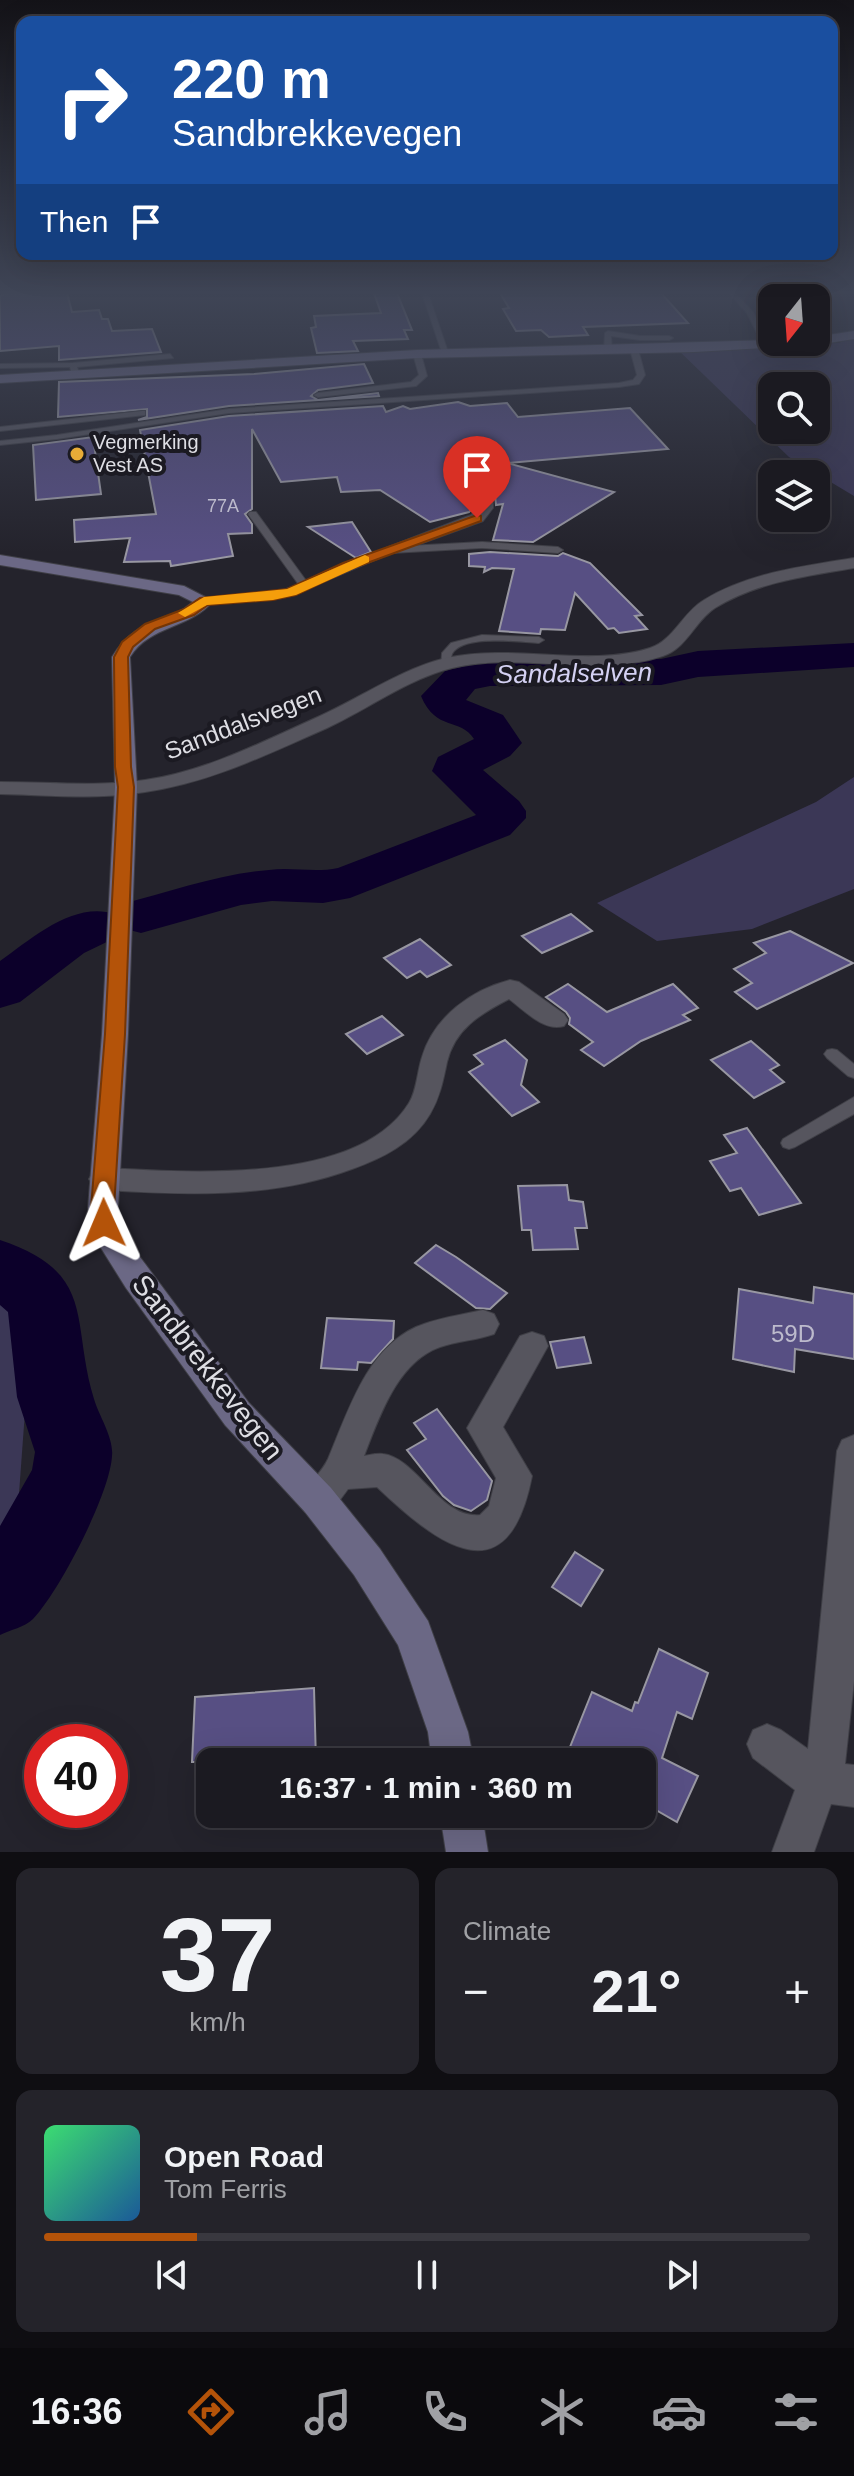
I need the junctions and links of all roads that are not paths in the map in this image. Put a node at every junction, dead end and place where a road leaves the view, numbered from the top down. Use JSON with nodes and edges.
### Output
{"nodes":[{"id":1,"x":419,"y":379,"type":"edge"},
{"id":2,"x":638,"y":379,"type":"edge"},
{"id":3,"x":0,"y":429,"type":"edge"},
{"id":4,"x":0,"y":443,"type":"edge"},
{"id":5,"x":485,"y":498,"type":"dead end"},
{"id":6,"x":253,"y":514,"type":"dead end"},
{"id":7,"x":389,"y":550,"type":"junction"},
{"id":8,"x":558,"y":550,"type":"dead end"},
{"id":9,"x":0,"y":560,"type":"edge"},
{"id":10,"x":854,"y":563,"type":"edge"},
{"id":11,"x":305,"y":586,"type":"junction"},
{"id":12,"x":204,"y":601,"type":"junction"},
{"id":13,"x":539,"y":640,"type":"dead end"},
{"id":14,"x":445,"y":664,"type":"junction"},
{"id":15,"x":126,"y":787,"type":"junction"},
{"id":16,"x":0,"y":788,"type":"edge"},
{"id":17,"x":555,"y":1020,"type":"dead end"},
{"id":18,"x":832,"y":1054,"type":"dead end"},
{"id":19,"x":854,"y":1072,"type":"edge"},
{"id":20,"x":854,"y":1103,"type":"edge"},
{"id":21,"x":789,"y":1143,"type":"dead end"},
{"id":22,"x":104,"y":1179,"type":"junction"},
{"id":23,"x":483,"y":1324,"type":"dead end"},
{"id":24,"x":532,"y":1346,"type":"dead end"},
{"id":25,"x":854,"y":1451,"type":"edge"},
{"id":26,"x":329,"y":1487,"type":"junction"},
{"id":27,"x":767,"y":1744,"type":"dead end"},
{"id":28,"x":451,"y":1748,"type":"edge"},
{"id":29,"x":837,"y":1784,"type":"edge"},
{"id":30,"x":463,"y":1828,"type":"edge"},
{"id":31,"x":467,"y":1852,"type":"edge"},
{"id":32,"x":793,"y":1852,"type":"edge"}],
"edges":[{"from":1,"to":3,"type":"lane"},
{"from":2,"to":4,"type":"lane"},
{"from":5,"to":7,"type":"street","name":"Sandbrekkevegen"},
{"from":6,"to":11,"type":"lane"},
{"from":7,"to":8,"type":"lane","name":"Sandbrekkevegen"},
{"from":7,"to":11,"type":"lane","name":"Sandbrekkevegen"},
{"from":9,"to":12,"type":"street","name":"Sandbrekkevegen"},
{"from":10,"to":14,"type":"street","name":"Sanddalsvegen"},
{"from":11,"to":12,"type":"lane","name":"Sandbrekkevegen"},
{"from":12,"to":15,"type":"street","name":"Sandbrekkevegen"},
{"from":13,"to":14,"type":"lane","name":"Sanddalsvegen"},
{"from":14,"to":15,"type":"street","name":"Sanddalsvegen"},
{"from":15,"to":16,"type":"street","name":"Sanddalsvegen"},
{"from":15,"to":22,"type":"street","name":"Sandbrekkevegen"},
{"from":17,"to":22,"type":"street"},
{"from":18,"to":19,"type":"lane"},
{"from":20,"to":21,"type":"lane"},
{"from":22,"to":26,"type":"street","name":"Sandbrekkevegen"},
{"from":23,"to":26,"type":"street"},
{"from":24,"to":26,"type":"street"},
{"from":25,"to":29,"type":"street"},
{"from":26,"to":28,"type":"street","name":"Sandbrekkevegen"},
{"from":27,"to":29,"type":"street"},
{"from":29,"to":32,"type":"street"},
{"from":30,"to":31,"type":"street"}]}
